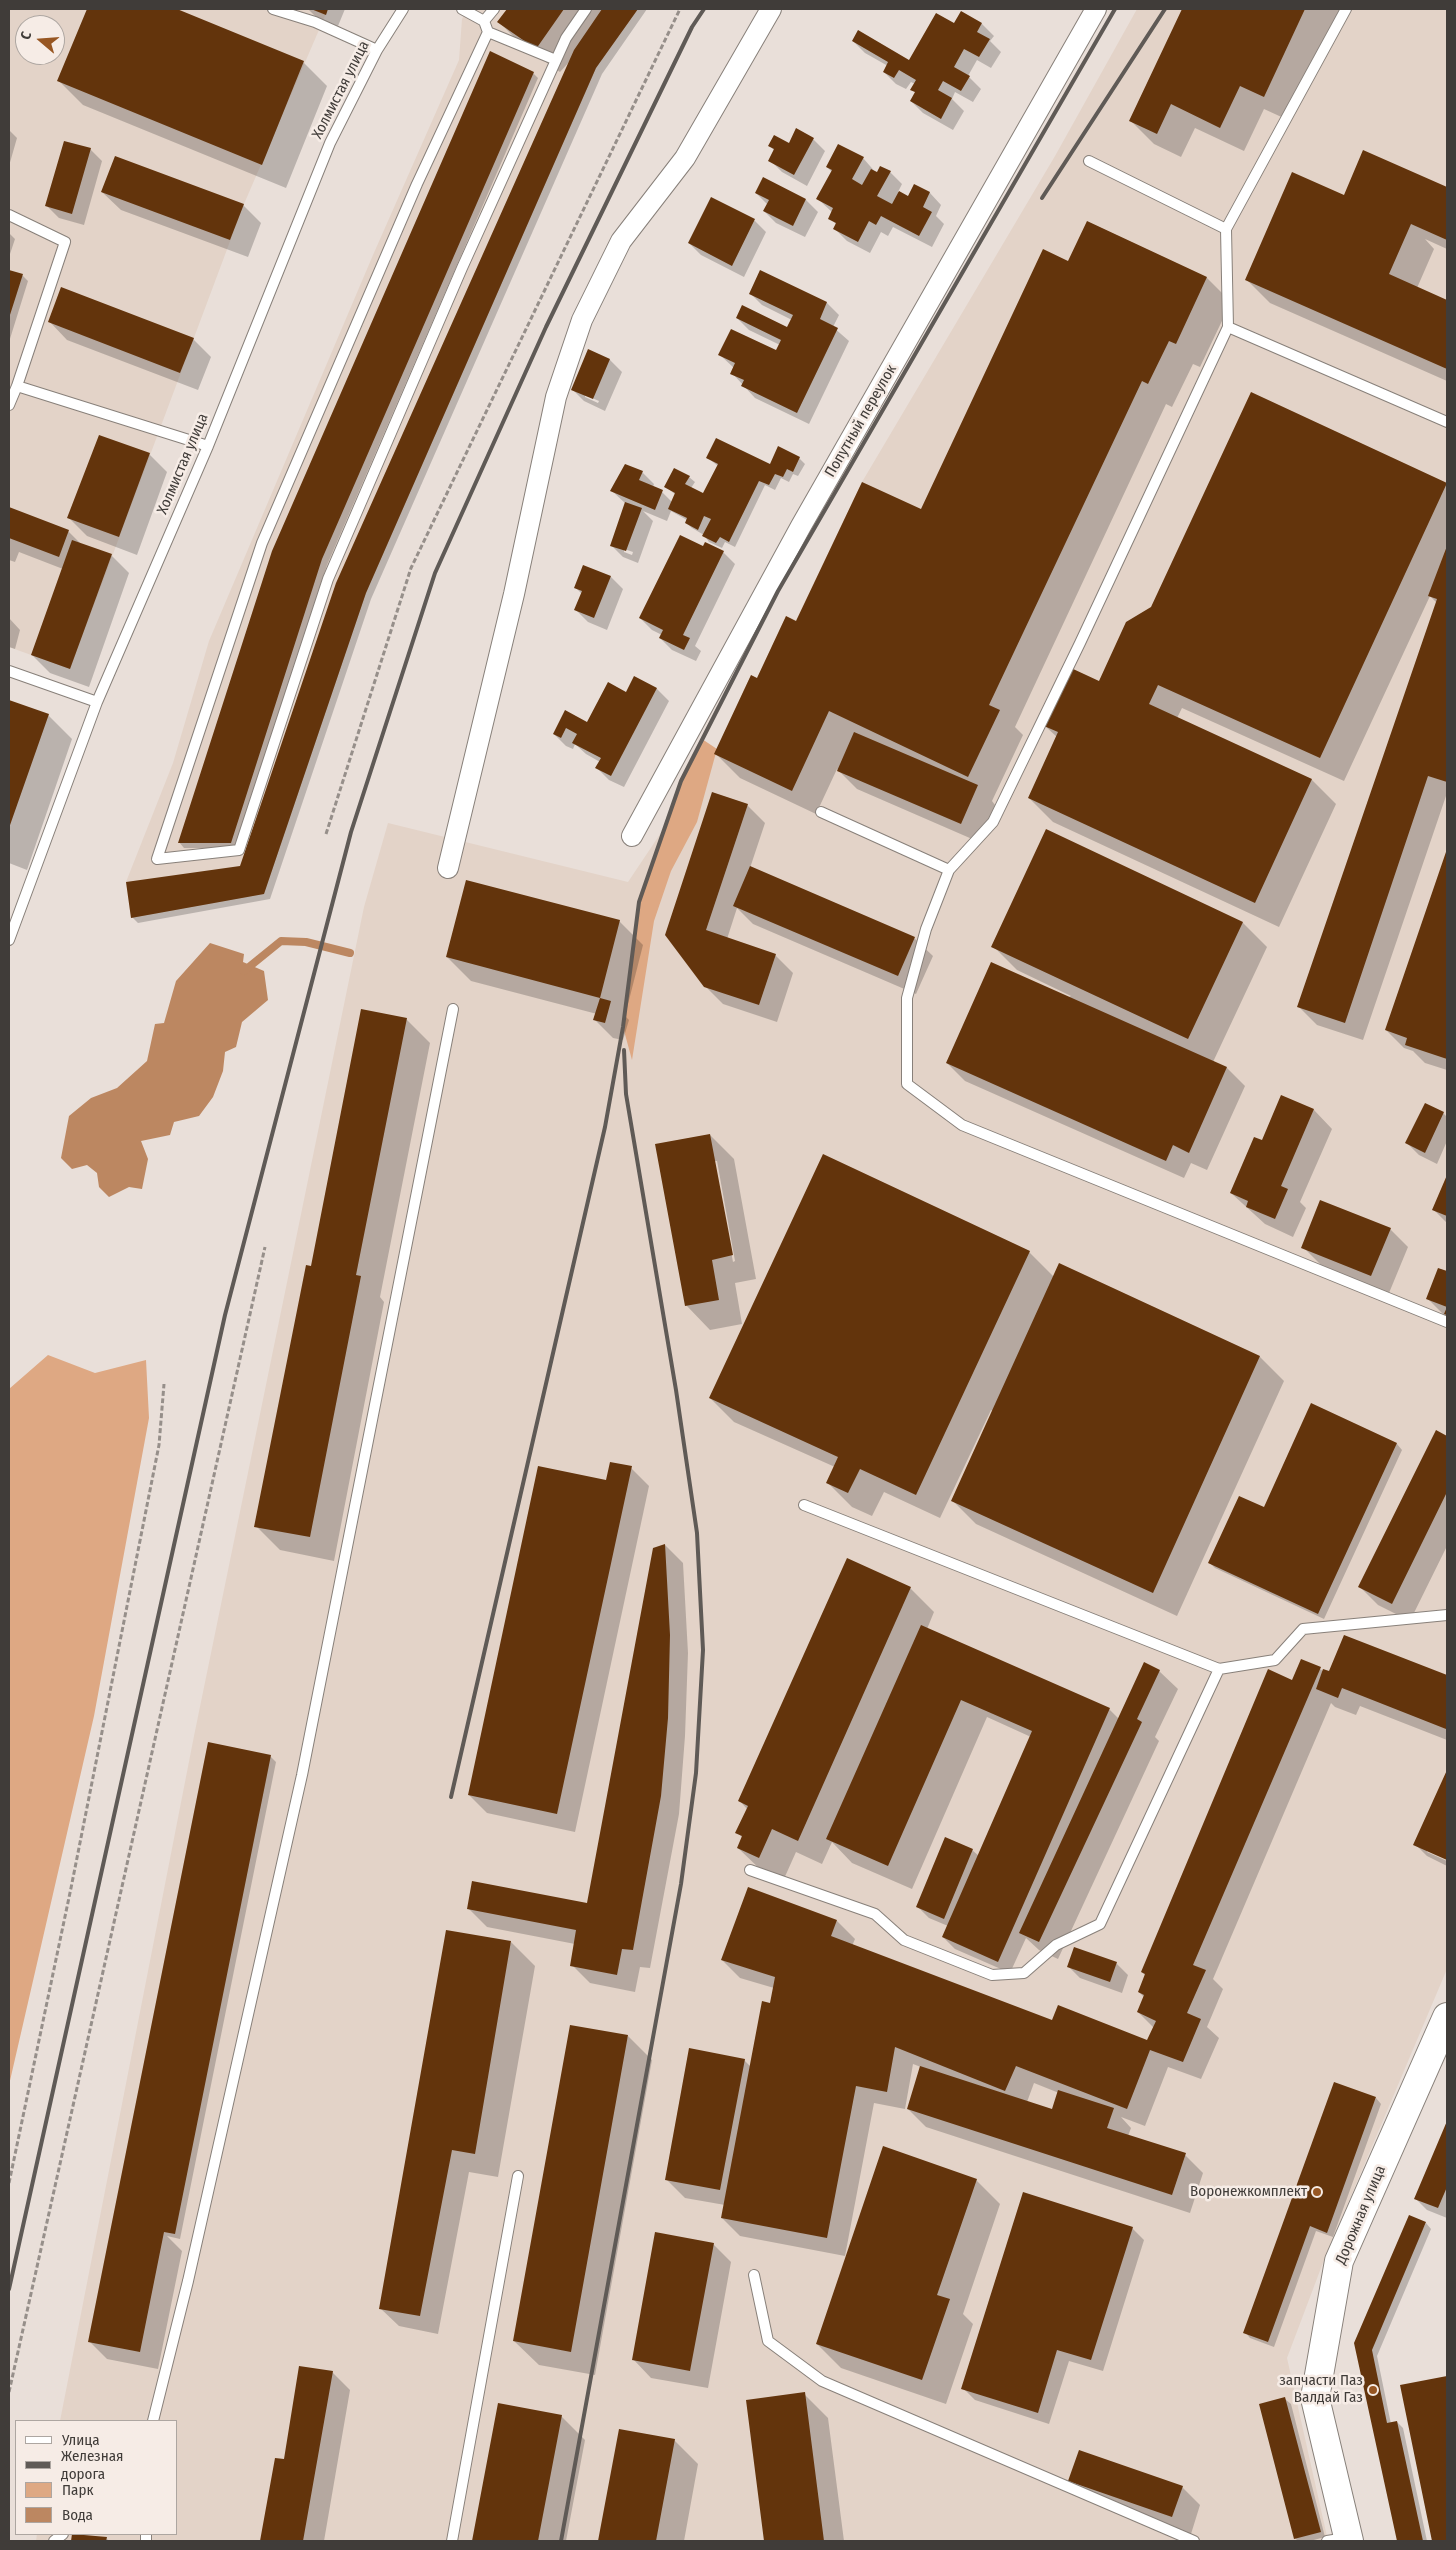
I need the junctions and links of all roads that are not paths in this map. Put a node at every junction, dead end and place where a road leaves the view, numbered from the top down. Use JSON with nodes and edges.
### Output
{"nodes":[{"id":1,"x":272,"y":9,"type":"edge"},
{"id":2,"x":403,"y":9,"type":"edge"},
{"id":3,"x":462,"y":9,"type":"edge"},
{"id":4,"x":494,"y":9,"type":"edge"},
{"id":5,"x":586,"y":9,"type":"edge"},
{"id":6,"x":771,"y":9,"type":"edge"},
{"id":7,"x":1096,"y":9,"type":"edge"},
{"id":8,"x":1346,"y":9,"type":"edge"},
{"id":9,"x":484,"y":21,"type":"junction"},
{"id":10,"x":488,"y":32,"type":"junction"},
{"id":11,"x":377,"y":50,"type":"junction"},
{"id":12,"x":556,"y":60,"type":"junction"},
{"id":13,"x":1089,"y":161,"type":"dead end"},
{"id":14,"x":9,"y":215,"type":"edge"},
{"id":15,"x":1226,"y":229,"type":"junction"},
{"id":16,"x":1228,"y":327,"type":"junction"},
{"id":17,"x":17,"y":386,"type":"junction"},
{"id":18,"x":9,"y":405,"type":"edge"},
{"id":19,"x":1447,"y":422,"type":"edge"},
{"id":20,"x":208,"y":446,"type":"junction"},
{"id":21,"x":9,"y":671,"type":"edge"},
{"id":22,"x":97,"y":702,"type":"junction"},
{"id":23,"x":821,"y":812,"type":"dead end"},
{"id":24,"x":632,"y":836,"type":"dead end"},
{"id":25,"x":448,"y":868,"type":"dead end"},
{"id":26,"x":949,"y":870,"type":"junction"},
{"id":27,"x":9,"y":940,"type":"edge"},
{"id":28,"x":453,"y":1009,"type":"dead end"},
{"id":29,"x":1447,"y":1322,"type":"edge"},
{"id":30,"x":804,"y":1505,"type":"dead end"},
{"id":31,"x":1447,"y":1615,"type":"edge"},
{"id":32,"x":1219,"y":1669,"type":"junction"},
{"id":33,"x":750,"y":1870,"type":"dead end"},
{"id":34,"x":1447,"y":2017,"type":"edge"},
{"id":35,"x":518,"y":2176,"type":"dead end"},
{"id":36,"x":754,"y":2275,"type":"dead end"},
{"id":37,"x":154,"y":2420,"type":"edge"},
{"id":38,"x":1341,"y":2540,"type":"edge"},
{"id":39,"x":452,"y":2541,"type":"edge"},
{"id":40,"x":1194,"y":2541,"type":"edge"}],
"edges":[{"from":1,"to":11,"type":"lane"},
{"from":2,"to":11,"type":"lane","name":"Холмистая улица"},
{"from":3,"to":9,"type":"lane"},
{"from":4,"to":9,"type":"lane"},
{"from":5,"to":12,"type":"lane"},
{"from":6,"to":25,"type":"street"},
{"from":7,"to":24,"type":"street","name":"Попутный переулок"},
{"from":8,"to":15,"type":"lane"},
{"from":9,"to":10,"type":"lane"},
{"from":10,"to":12,"type":"lane"},
{"from":10,"to":12,"type":"lane"},
{"from":11,"to":20,"type":"lane","name":"Холмистая улица"},
{"from":13,"to":15,"type":"lane"},
{"from":14,"to":17,"type":"lane"},
{"from":15,"to":16,"type":"lane"},
{"from":16,"to":19,"type":"lane"},
{"from":16,"to":26,"type":"lane"},
{"from":17,"to":18,"type":"lane"},
{"from":17,"to":20,"type":"lane"},
{"from":20,"to":22,"type":"lane","name":"Холмистая улица"},
{"from":21,"to":22,"type":"lane"},
{"from":22,"to":27,"type":"lane","name":"Холмистая улица"},
{"from":23,"to":26,"type":"lane"},
{"from":26,"to":29,"type":"lane"},
{"from":28,"to":37,"type":"lane"},
{"from":30,"to":32,"type":"lane"},
{"from":31,"to":32,"type":"lane"},
{"from":32,"to":33,"type":"lane"},
{"from":34,"to":38,"type":"street","name":"Дорожная улица"},
{"from":35,"to":39,"type":"lane"},
{"from":36,"to":40,"type":"lane"}]}
